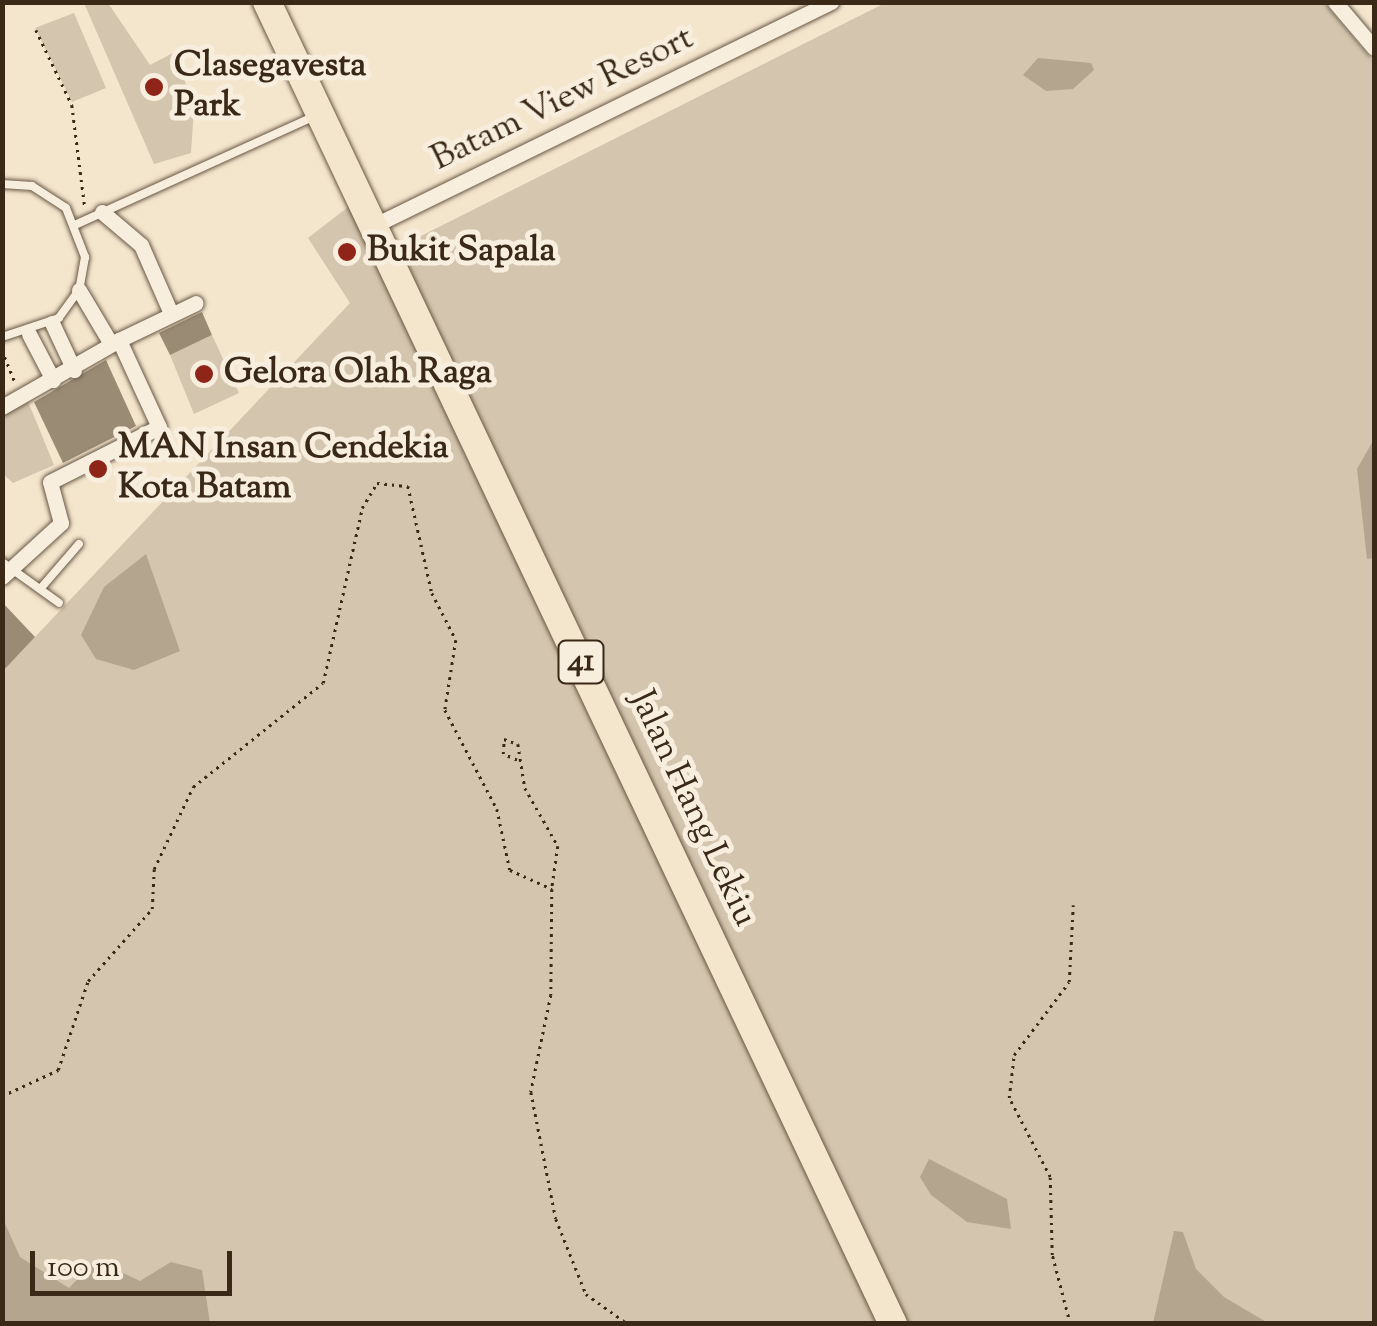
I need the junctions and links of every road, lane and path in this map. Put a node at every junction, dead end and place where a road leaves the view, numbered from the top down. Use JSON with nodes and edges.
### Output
{"nodes":[{"id":1,"x":267,"y":2,"type":"edge"},
{"id":2,"x":831,"y":2,"type":"edge"},
{"id":3,"x":1335,"y":2,"type":"edge"},
{"id":4,"x":36,"y":30,"type":"dead end"},
{"id":5,"x":1374,"y":48,"type":"edge"},
{"id":6,"x":319,"y":114,"type":"junction"},
{"id":7,"x":2,"y":184,"type":"edge"},
{"id":8,"x":94,"y":216,"type":"junction"},
{"id":9,"x":77,"y":224,"type":"junction"},
{"id":10,"x":375,"y":226,"type":"junction"},
{"id":11,"x":79,"y":290,"type":"junction"},
{"id":12,"x":196,"y":303,"type":"dead end"},
{"id":13,"x":170,"y":311,"type":"dead end"},
{"id":14,"x":52,"y":323,"type":"junction"},
{"id":15,"x":29,"y":334,"type":"junction"},
{"id":16,"x":2,"y":337,"type":"edge"},
{"id":17,"x":115,"y":342,"type":"junction"},
{"id":18,"x":2,"y":350,"type":"edge"},
{"id":19,"x":74,"y":370,"type":"junction"},
{"id":20,"x":54,"y":380,"type":"junction"},
{"id":21,"x":10,"y":403,"type":"edge"},
{"id":22,"x":79,"y":544,"type":"dead end"},
{"id":23,"x":5,"y":569,"type":"edge"},
{"id":24,"x":41,"y":588,"type":"junction"},
{"id":25,"x":59,"y":603,"type":"dead end"},
{"id":26,"x":517,"y":760,"type":"dead end"},
{"id":27,"x":552,"y":889,"type":"junction"},
{"id":28,"x":1073,"y":905,"type":"dead end"},
{"id":29,"x":2,"y":1096,"type":"edge"},
{"id":30,"x":628,"y":1324,"type":"edge"},
{"id":31,"x":796,"y":1324,"type":"edge"},
{"id":32,"x":803,"y":1324,"type":"edge"},
{"id":33,"x":892,"y":1324,"type":"edge"},
{"id":34,"x":1070,"y":1324,"type":"edge"}],
"edges":[{"from":1,"to":6,"type":"highway","name":"Jalan Hang Lekiu","number":"41"},
{"from":2,"to":10,"type":"street","name":"Batam View Resort"},
{"from":3,"to":5,"type":"street"},
{"from":4,"to":8,"type":"path"},
{"from":6,"to":8,"type":"lane"},
{"from":6,"to":10,"type":"highway","name":"Jalan Hang Lekiu","number":"41"},
{"from":7,"to":9,"type":"lane"},
{"from":8,"to":9,"type":"lane"},
{"from":8,"to":13,"type":"street"},
{"from":9,"to":11,"type":"lane"},
{"from":10,"to":33,"type":"highway","name":"Jalan Hang Lekiu","number":"41"},
{"from":11,"to":14,"type":"lane"},
{"from":11,"to":17,"type":"street"},
{"from":12,"to":17,"type":"street"},
{"from":14,"to":15,"type":"lane"},
{"from":14,"to":19,"type":"street"},
{"from":15,"to":16,"type":"lane"},
{"from":15,"to":20,"type":"street"},
{"from":17,"to":19,"type":"street"},
{"from":17,"to":23,"type":"street"},
{"from":18,"to":21,"type":"path"},
{"from":19,"to":20,"type":"street"},
{"from":20,"to":21,"type":"street"},
{"from":22,"to":24,"type":"lane"},
{"from":23,"to":24,"type":"lane"},
{"from":24,"to":25,"type":"lane"},
{"from":26,"to":27,"type":"path"},
{"from":27,"to":29,"type":"path"},
{"from":27,"to":30,"type":"path"},
{"from":28,"to":34,"type":"path"},
{"from":31,"to":32,"type":"path"}]}
